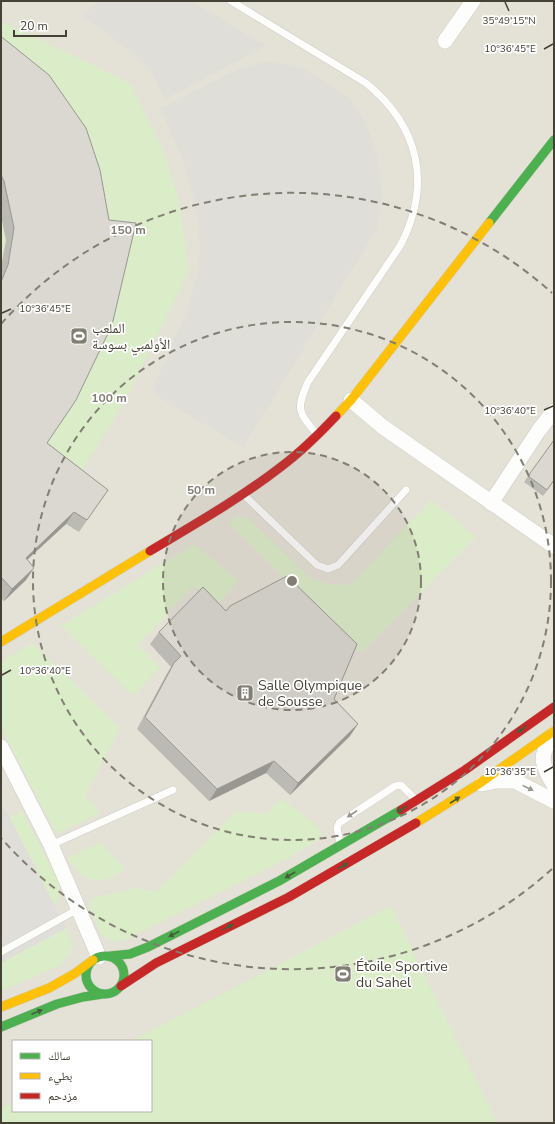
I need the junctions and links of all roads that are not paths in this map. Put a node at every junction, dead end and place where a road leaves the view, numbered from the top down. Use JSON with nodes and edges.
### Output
{"nodes":[{"id":1,"x":231,"y":1,"type":"edge"},
{"id":2,"x":473,"y":1,"type":"edge"},
{"id":3,"x":445,"y":41,"type":"dead end"},
{"id":4,"x":554,"y":140,"type":"edge"},
{"id":5,"x":351,"y":400,"type":"junction"},
{"id":6,"x":554,"y":411,"type":"edge"},
{"id":7,"x":318,"y":435,"type":"junction"},
{"id":8,"x":406,"y":490,"type":"dead end"},
{"id":9,"x":242,"y":494,"type":"junction"},
{"id":10,"x":491,"y":503,"type":"junction"},
{"id":11,"x":554,"y":546,"type":"edge"},
{"id":12,"x":1,"y":642,"type":"edge"},
{"id":13,"x":554,"y":707,"type":"edge"},
{"id":14,"x":554,"y":733,"type":"edge"},
{"id":15,"x":1,"y":747,"type":"edge"},
{"id":16,"x":477,"y":785,"type":"junction"},
{"id":17,"x":554,"y":785,"type":"edge"},
{"id":18,"x":173,"y":790,"type":"dead end"},
{"id":19,"x":417,"y":801,"type":"junction"},
{"id":20,"x":554,"y":801,"type":"edge"},
{"id":21,"x":51,"y":845,"type":"junction"},
{"id":22,"x":340,"y":846,"type":"junction"},
{"id":23,"x":78,"y":909,"type":"junction"},
{"id":24,"x":1,"y":952,"type":"edge"},
{"id":25,"x":100,"y":958,"type":"junction"},
{"id":26,"x":121,"y":986,"type":"junction"},
{"id":27,"x":103,"y":994,"type":"junction"},
{"id":28,"x":1,"y":1008,"type":"edge"},
{"id":29,"x":1,"y":1027,"type":"edge"}],
"edges":[{"from":1,"to":7,"type":"lane"},
{"from":2,"to":3,"type":"street"},
{"from":4,"to":5,"type":"main road"},
{"from":5,"to":7,"type":"main road"},
{"from":5,"to":10,"type":"street"},
{"from":6,"to":10,"type":"street"},
{"from":7,"to":9,"type":"main road"},
{"from":8,"to":9,"type":"lane"},
{"from":9,"to":12,"type":"main road"},
{"from":10,"to":11,"type":"street"},
{"from":13,"to":19,"type":"main road","one_way":true},
{"from":14,"to":16,"type":"main road"},
{"from":14,"to":17,"type":"street"},
{"from":15,"to":21,"type":"street"},
{"from":16,"to":20,"type":"street","one_way":true},
{"from":26,"to":16,"type":"main road","one_way":true},
{"from":18,"to":21,"type":"lane"},
{"from":19,"to":22,"type":"main road","one_way":true},
{"from":19,"to":22,"type":"lane","one_way":true},
{"from":21,"to":23,"type":"street"},
{"from":22,"to":25,"type":"main road","one_way":true},
{"from":23,"to":24,"type":"lane"},
{"from":23,"to":25,"type":"street"},
{"from":25,"to":26,"type":"main road"},
{"from":25,"to":27,"type":"main road"},
{"from":25,"to":28,"type":"main road"},
{"from":26,"to":27,"type":"main road"},
{"from":29,"to":27,"type":"main road","one_way":true}]}
